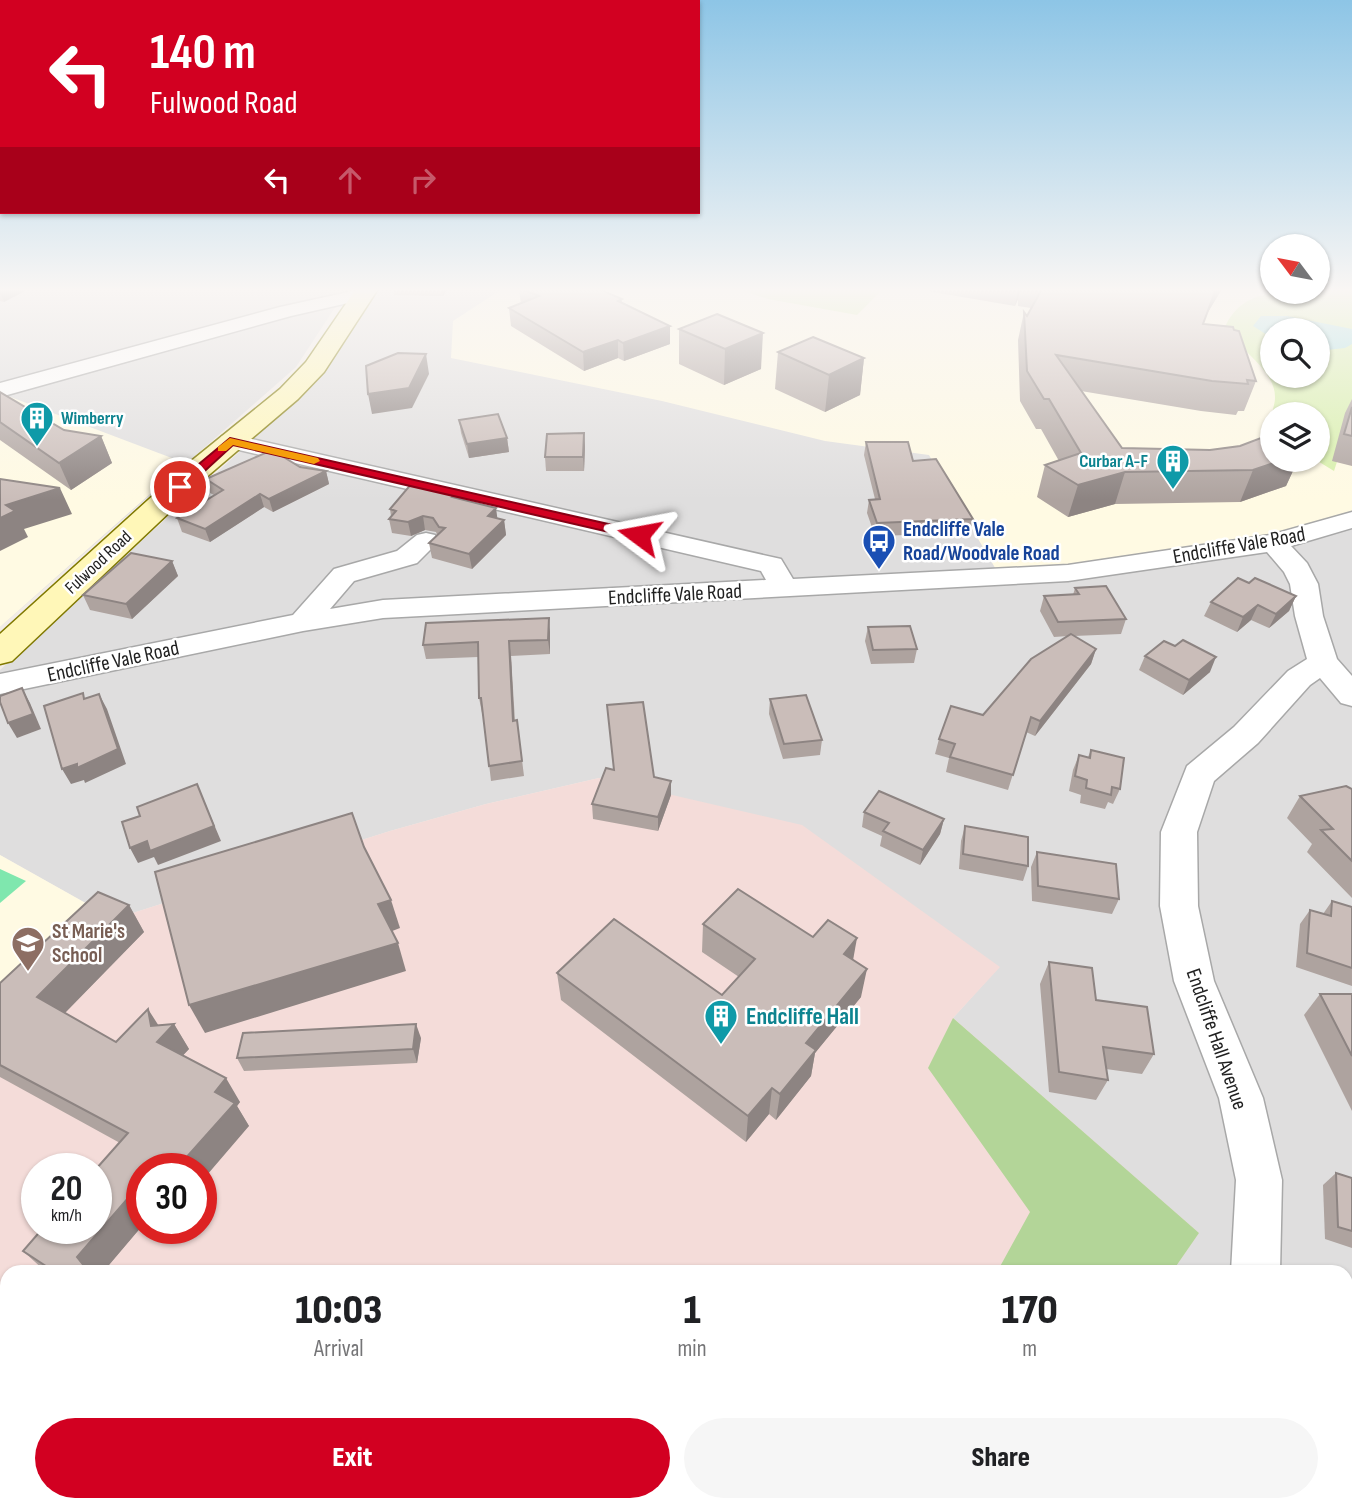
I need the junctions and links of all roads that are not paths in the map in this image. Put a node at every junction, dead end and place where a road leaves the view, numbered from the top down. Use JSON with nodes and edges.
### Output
{"nodes":[{"id":1,"x":111,"y":360,"type":"edge"},
{"id":2,"x":321,"y":360,"type":"edge"},
{"id":3,"x":0,"y":390,"type":"edge"},
{"id":4,"x":230,"y":442,"type":"junction"},
{"id":5,"x":1352,"y":520,"type":"edge"},
{"id":6,"x":426,"y":541,"type":"dead end"},
{"id":7,"x":1273,"y":543,"type":"junction"},
{"id":8,"x":785,"y":588,"type":"junction"},
{"id":9,"x":303,"y":622,"type":"junction"},
{"id":10,"x":0,"y":653,"type":"edge"},
{"id":11,"x":1323,"y":662,"type":"junction"},
{"id":12,"x":0,"y":684,"type":"edge"},
{"id":13,"x":1352,"y":696,"type":"edge"},
{"id":14,"x":1256,"y":1265,"type":"edge"}],
"edges":[{"from":1,"to":3,"type":"street"},
{"from":2,"to":4,"type":"street","name":"Fulwood Road"},
{"from":4,"to":8,"type":"street"},
{"from":4,"to":10,"type":"street","name":"Fulwood Road"},
{"from":5,"to":7,"type":"street","name":"Endcliffe Vale Road"},
{"from":6,"to":9,"type":"street"},
{"from":7,"to":8,"type":"street","name":"Endcliffe Vale Road"},
{"from":7,"to":11,"type":"street"},
{"from":8,"to":9,"type":"street","name":"Endcliffe Vale Road"},
{"from":9,"to":12,"type":"street","name":"Endcliffe Vale Road"},
{"from":11,"to":13,"type":"street"},
{"from":11,"to":14,"type":"street","name":"Endcliffe Hall Avenue"}]}
